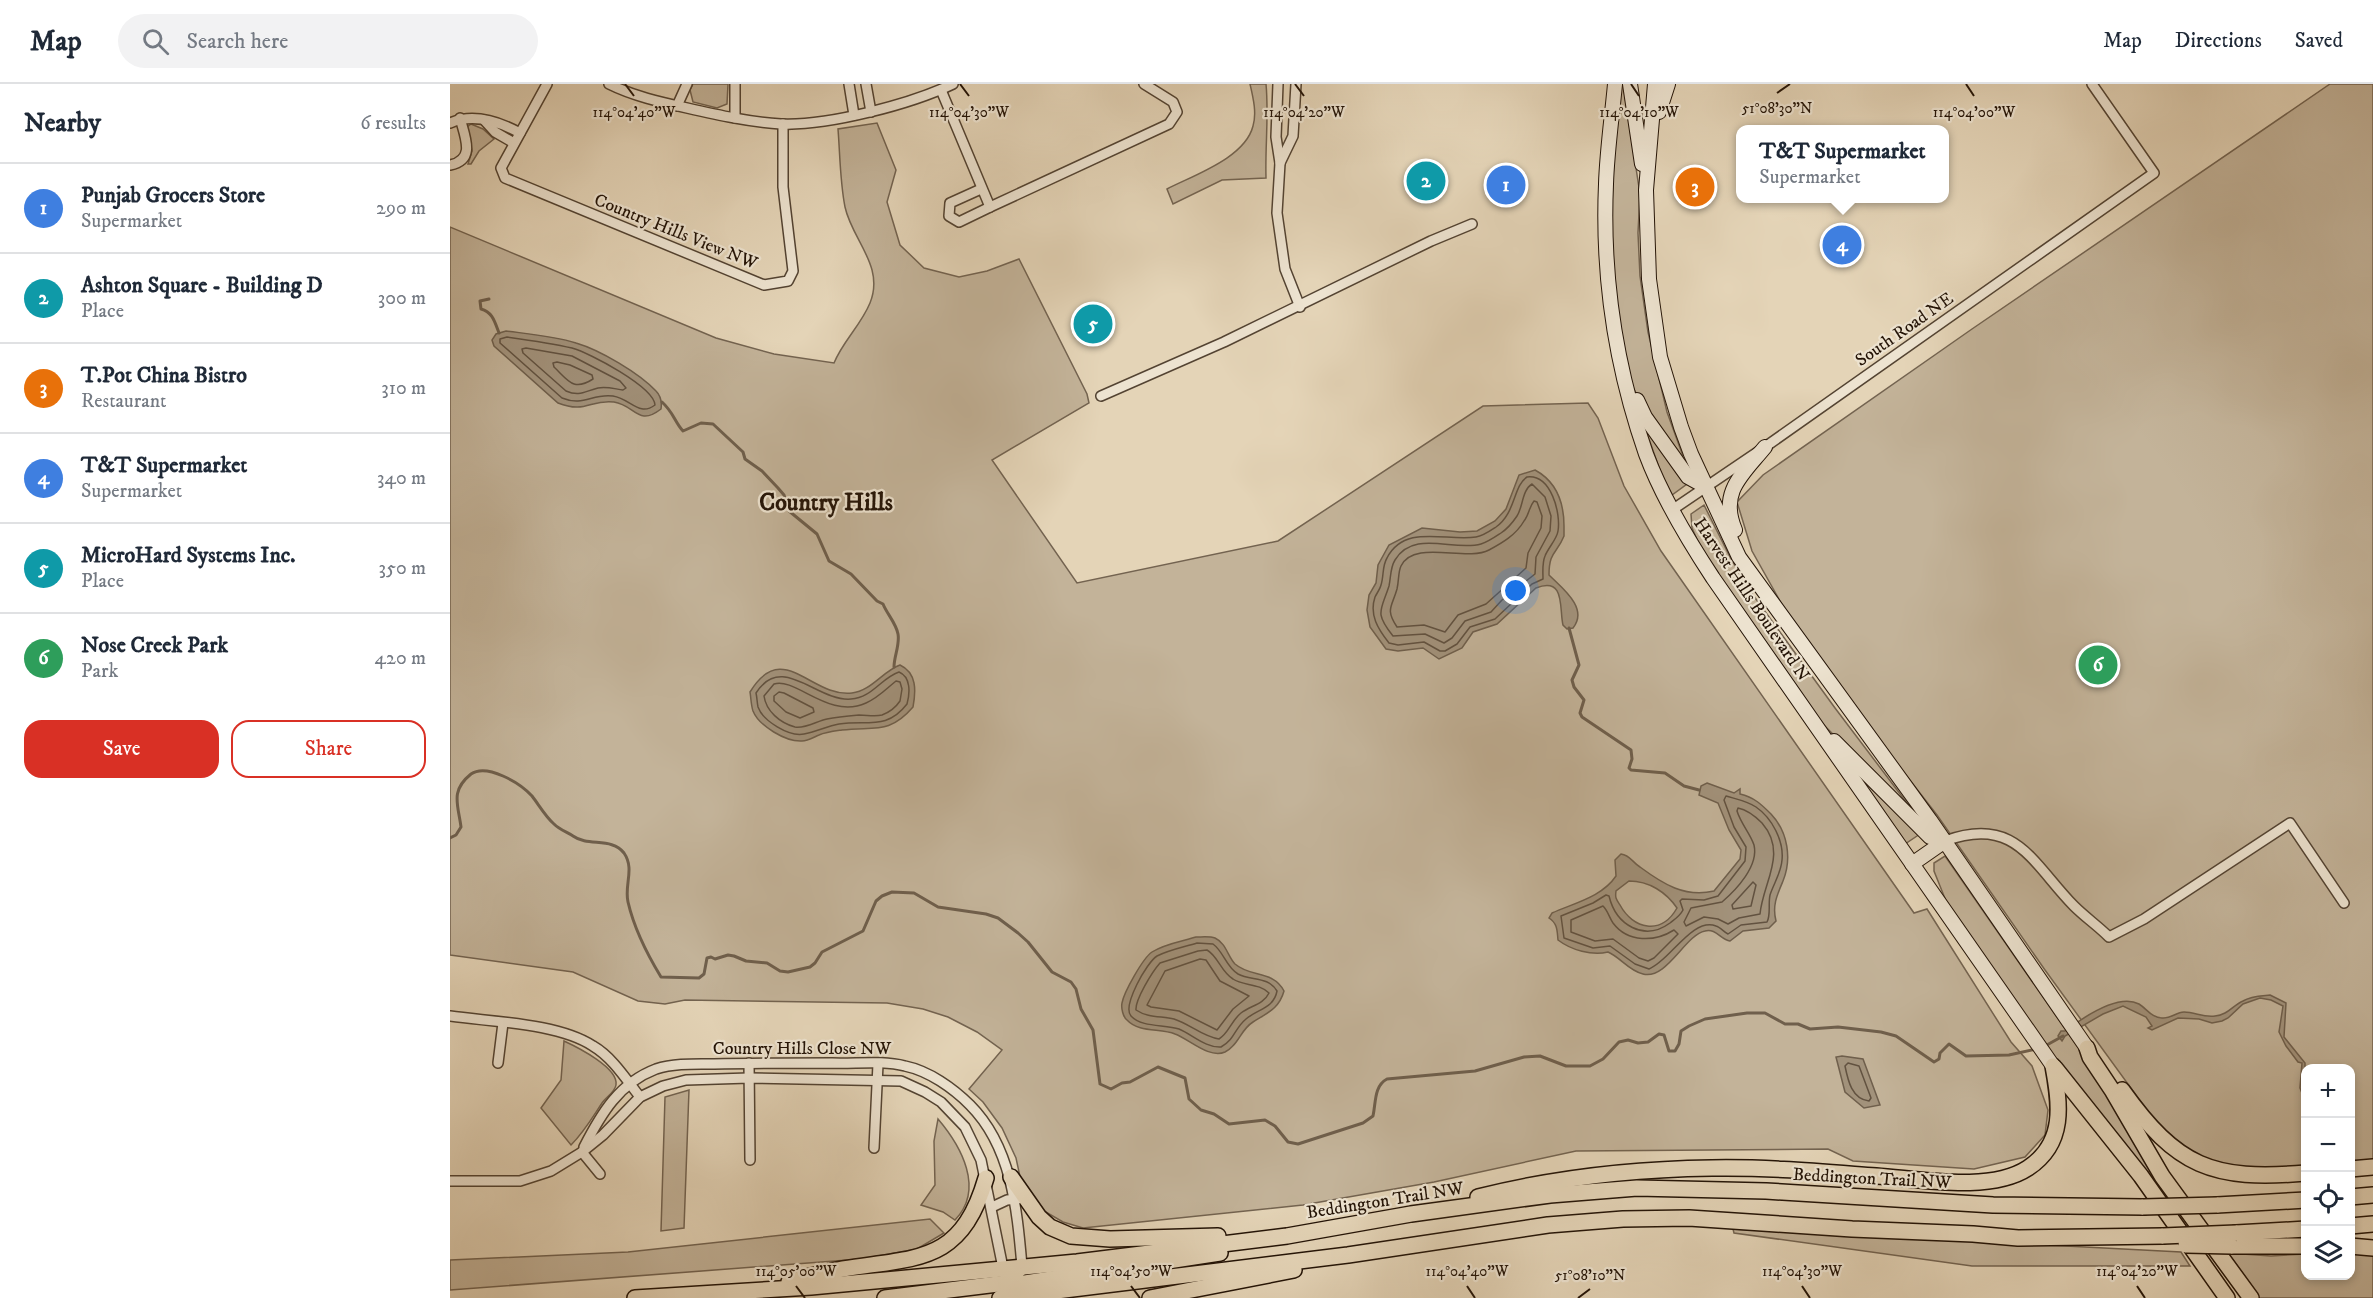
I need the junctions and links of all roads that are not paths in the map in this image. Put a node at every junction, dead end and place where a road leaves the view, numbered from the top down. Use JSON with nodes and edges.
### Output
{"nodes":[{"id":1,"x":546,"y":84,"type":"edge"},
{"id":2,"x":609,"y":84,"type":"edge"},
{"id":3,"x":687,"y":84,"type":"edge"},
{"id":4,"x":735,"y":84,"type":"edge"},
{"id":5,"x":849,"y":84,"type":"edge"},
{"id":6,"x":866,"y":84,"type":"edge"},
{"id":7,"x":953,"y":84,"type":"edge"},
{"id":8,"x":1144,"y":84,"type":"edge"},
{"id":9,"x":1278,"y":84,"type":"edge"},
{"id":10,"x":1296,"y":84,"type":"edge"},
{"id":11,"x":1603,"y":84,"type":"edge"},
{"id":12,"x":1615,"y":84,"type":"edge"},
{"id":13,"x":1630,"y":84,"type":"edge"},
{"id":14,"x":1655,"y":84,"type":"edge"},
{"id":15,"x":1668,"y":84,"type":"edge"},
{"id":16,"x":2092,"y":84,"type":"edge"},
{"id":17,"x":941,"y":90,"type":"junction"},
{"id":18,"x":677,"y":106,"type":"junction"},
{"id":19,"x":1612,"y":109,"type":"junction"},
{"id":20,"x":862,"y":114,"type":"junction"},
{"id":21,"x":460,"y":118,"type":"junction"},
{"id":22,"x":735,"y":118,"type":"junction"},
{"id":23,"x":484,"y":120,"type":"junction"},
{"id":24,"x":450,"y":123,"type":"edge"},
{"id":25,"x":783,"y":124,"type":"junction"},
{"id":26,"x":520,"y":133,"type":"junction"},
{"id":27,"x":514,"y":143,"type":"junction"},
{"id":28,"x":1649,"y":149,"type":"junction"},
{"id":29,"x":1280,"y":163,"type":"junction"},
{"id":30,"x":450,"y":165,"type":"edge"},
{"id":31,"x":981,"y":189,"type":"junction"},
{"id":32,"x":1646,"y":190,"type":"junction"},
{"id":33,"x":990,"y":207,"type":"junction"},
{"id":34,"x":1472,"y":224,"type":"dead end"},
{"id":35,"x":1300,"y":307,"type":"junction"},
{"id":36,"x":1624,"y":377,"type":"junction"},
{"id":37,"x":1101,"y":396,"type":"dead end"},
{"id":38,"x":1765,"y":447,"type":"junction"},
{"id":39,"x":1706,"y":487,"type":"junction"},
{"id":40,"x":1672,"y":510,"type":"junction"},
{"id":41,"x":1765,"y":595,"type":"junction"},
{"id":42,"x":1805,"y":711,"type":"junction"},
{"id":43,"x":1945,"y":841,"type":"junction"},
{"id":44,"x":1912,"y":864,"type":"junction"},
{"id":45,"x":2344,"y":903,"type":"dead end"},
{"id":46,"x":450,"y":1016,"type":"edge"},
{"id":47,"x":503,"y":1023,"type":"junction"},
{"id":48,"x":2087,"y":1047,"type":"junction"},
{"id":49,"x":498,"y":1063,"type":"dead end"},
{"id":50,"x":749,"y":1063,"type":"junction"},
{"id":51,"x":878,"y":1064,"type":"junction"},
{"id":52,"x":2053,"y":1066,"type":"junction"},
{"id":53,"x":749,"y":1078,"type":"junction"},
{"id":54,"x":877,"y":1080,"type":"junction"},
{"id":55,"x":629,"y":1083,"type":"junction"},
{"id":56,"x":639,"y":1096,"type":"junction"},
{"id":57,"x":874,"y":1148,"type":"dead end"},
{"id":58,"x":582,"y":1152,"type":"junction"},
{"id":59,"x":750,"y":1160,"type":"dead end"},
{"id":60,"x":2373,"y":1167,"type":"edge"},
{"id":61,"x":2355,"y":1169,"type":"edge"},
{"id":62,"x":2301,"y":1173,"type":"edge"},
{"id":63,"x":600,"y":1174,"type":"dead end"},
{"id":64,"x":986,"y":1178,"type":"junction"},
{"id":65,"x":1011,"y":1178,"type":"joint"},
{"id":66,"x":450,"y":1181,"type":"edge"},
{"id":67,"x":2373,"y":1195,"type":"edge"},
{"id":68,"x":2355,"y":1197,"type":"edge"},
{"id":69,"x":1018,"y":1199,"type":"junction"},
{"id":70,"x":2301,"y":1200,"type":"edge"},
{"id":71,"x":992,"y":1207,"type":"junction"},
{"id":72,"x":1411,"y":1214,"type":"junction"},
{"id":73,"x":2373,"y":1224,"type":"edge"},
{"id":74,"x":2355,"y":1226,"type":"edge"},
{"id":75,"x":2301,"y":1230,"type":"edge"},
{"id":76,"x":1287,"y":1236,"type":"junction"},
{"id":77,"x":2234,"y":1240,"type":"junction"},
{"id":78,"x":2301,"y":1246,"type":"edge"},
{"id":79,"x":2355,"y":1246,"type":"edge"},
{"id":80,"x":2373,"y":1248,"type":"edge"},
{"id":81,"x":1348,"y":1255,"type":"junction"},
{"id":82,"x":1022,"y":1266,"type":"junction"},
{"id":83,"x":1005,"y":1289,"type":"edge"},
{"id":84,"x":745,"y":1292,"type":"junction"},
{"id":85,"x":1027,"y":1292,"type":"edge"},
{"id":86,"x":635,"y":1298,"type":"edge"},
{"id":87,"x":885,"y":1298,"type":"edge"},
{"id":88,"x":1150,"y":1298,"type":"edge"},
{"id":89,"x":2227,"y":1298,"type":"edge"},
{"id":90,"x":2251,"y":1298,"type":"edge"}],
"edges":[{"from":1,"to":26,"type":"street","name":"Country Hills View NW"},
{"from":2,"to":18,"type":"street"},
{"from":3,"to":18,"type":"street"},
{"from":4,"to":22,"type":"street"},
{"from":5,"to":20,"type":"street"},
{"from":6,"to":20,"type":"street"},
{"from":7,"to":17,"type":"street"},
{"from":8,"to":33,"type":"street"},
{"from":9,"to":29,"type":"street"},
{"from":10,"to":29,"type":"street"},
{"from":11,"to":19,"type":"main road"},
{"from":12,"to":19,"type":"main road","name":"Harvest Hills Boulevard N"},
{"from":13,"to":32,"type":"main road"},
{"from":14,"to":28,"type":"main road","name":"Harvest Hills Boulevard N"},
{"from":15,"to":28,"type":"main road"},
{"from":16,"to":38,"type":"street","name":"South Road NE"},
{"from":17,"to":20,"type":"street"},
{"from":17,"to":31,"type":"street"},
{"from":18,"to":22,"type":"street"},
{"from":19,"to":36,"type":"main road","name":"Harvest Hills Boulevard N"},
{"from":20,"to":25,"type":"street"},
{"from":21,"to":23,"type":"street"},
{"from":21,"to":24,"type":"street"},
{"from":21,"to":30,"type":"street"},
{"from":22,"to":25,"type":"street"},
{"from":23,"to":26,"type":"street"},
{"from":23,"to":27,"type":"street"},
{"from":25,"to":27,"type":"street","name":"Country Hills View NW"},
{"from":26,"to":27,"type":"street","name":"Country Hills View NW"},
{"from":28,"to":32,"type":"main road","name":"Harvest Hills Boulevard N"},
{"from":29,"to":35,"type":"street"},
{"from":31,"to":33,"type":"street"},
{"from":31,"to":33,"type":"street"},
{"from":32,"to":39,"type":"main road","name":"Harvest Hills Boulevard N"},
{"from":34,"to":35,"type":"street"},
{"from":35,"to":37,"type":"street"},
{"from":36,"to":39,"type":"main road"},
{"from":36,"to":40,"type":"main road","name":"Harvest Hills Boulevard N"},
{"from":38,"to":39,"type":"street","name":"South Road NE"},
{"from":38,"to":41,"type":"main road"},
{"from":39,"to":40,"type":"street","name":"South Road NE"},
{"from":39,"to":41,"type":"main road","name":"Harvest Hills Boulevard N"},
{"from":40,"to":42,"type":"main road","name":"Harvest Hills Boulevard N"},
{"from":41,"to":43,"type":"main road","name":"Harvest Hills Boulevard N"},
{"from":42,"to":43,"type":"main road"},
{"from":42,"to":44,"type":"main road","name":"Harvest Hills Boulevard N"},
{"from":43,"to":44,"type":"main road"},
{"from":43,"to":45,"type":"street"},
{"from":43,"to":48,"type":"main road","name":"Harvest Hills Boulevard N"},
{"from":44,"to":52,"type":"main road","name":"Harvest Hills Boulevard N"},
{"from":46,"to":47,"type":"street"},
{"from":47,"to":49,"type":"street"},
{"from":47,"to":55,"type":"street"},
{"from":48,"to":62,"type":"main road"},
{"from":48,"to":90,"type":"main road"},
{"from":50,"to":51,"type":"street","name":"Country Hills Close NW"},
{"from":50,"to":53,"type":"street"},
{"from":50,"to":55,"type":"street","name":"Country Hills Close NW"},
{"from":51,"to":54,"type":"street"},
{"from":51,"to":65,"type":"street","name":"Country Hills Close NW"},
{"from":52,"to":72,"type":"main road"},
{"from":52,"to":89,"type":"main road"},
{"from":53,"to":54,"type":"street","name":"Country Hills Close NW"},
{"from":53,"to":56,"type":"street","name":"Country Hills Close NW"},
{"from":53,"to":59,"type":"street"},
{"from":54,"to":57,"type":"street"},
{"from":54,"to":64,"type":"street","name":"Country Hills Close NW"},
{"from":55,"to":56,"type":"street"},
{"from":55,"to":58,"type":"street","name":"Country Hills Close NW"},
{"from":56,"to":58,"type":"street","name":"Country Hills Close NW"},
{"from":58,"to":63,"type":"street"},
{"from":58,"to":66,"type":"street","name":"Country Hills Close NW"},
{"from":60,"to":61,"type":"main road"},
{"from":64,"to":71,"type":"street","name":"Country Hills Close NW"},
{"from":64,"to":84,"type":"main road"},
{"from":65,"to":69,"type":"main road"},
{"from":67,"to":68,"type":"main road"},
{"from":69,"to":71,"type":"street"},
{"from":69,"to":76,"type":"main road"},
{"from":69,"to":82,"type":"street"},
{"from":70,"to":72,"type":"main road","name":"Beddington Trail NW","bridge":true},
{"from":71,"to":83,"type":"street","name":"Country Hills Close NW"},
{"from":72,"to":76,"type":"main road","name":"Beddington Trail NW"},
{"from":73,"to":74,"type":"main road"},
{"from":75,"to":77,"type":"main road"},
{"from":76,"to":82,"type":"main road","name":"Beddington Trail NW"},
{"from":76,"to":85,"type":"main road"},
{"from":77,"to":78,"type":"main road"},
{"from":77,"to":81,"type":"main road","bridge":true},
{"from":79,"to":80,"type":"main road"},
{"from":81,"to":85,"type":"main road"},
{"from":81,"to":88,"type":"main road"},
{"from":82,"to":83,"type":"main road"},
{"from":82,"to":85,"type":"main road"},
{"from":83,"to":84,"type":"main road"},
{"from":83,"to":85,"type":"main road"},
{"from":83,"to":87,"type":"main road"},
{"from":84,"to":86,"type":"main road"}]}
